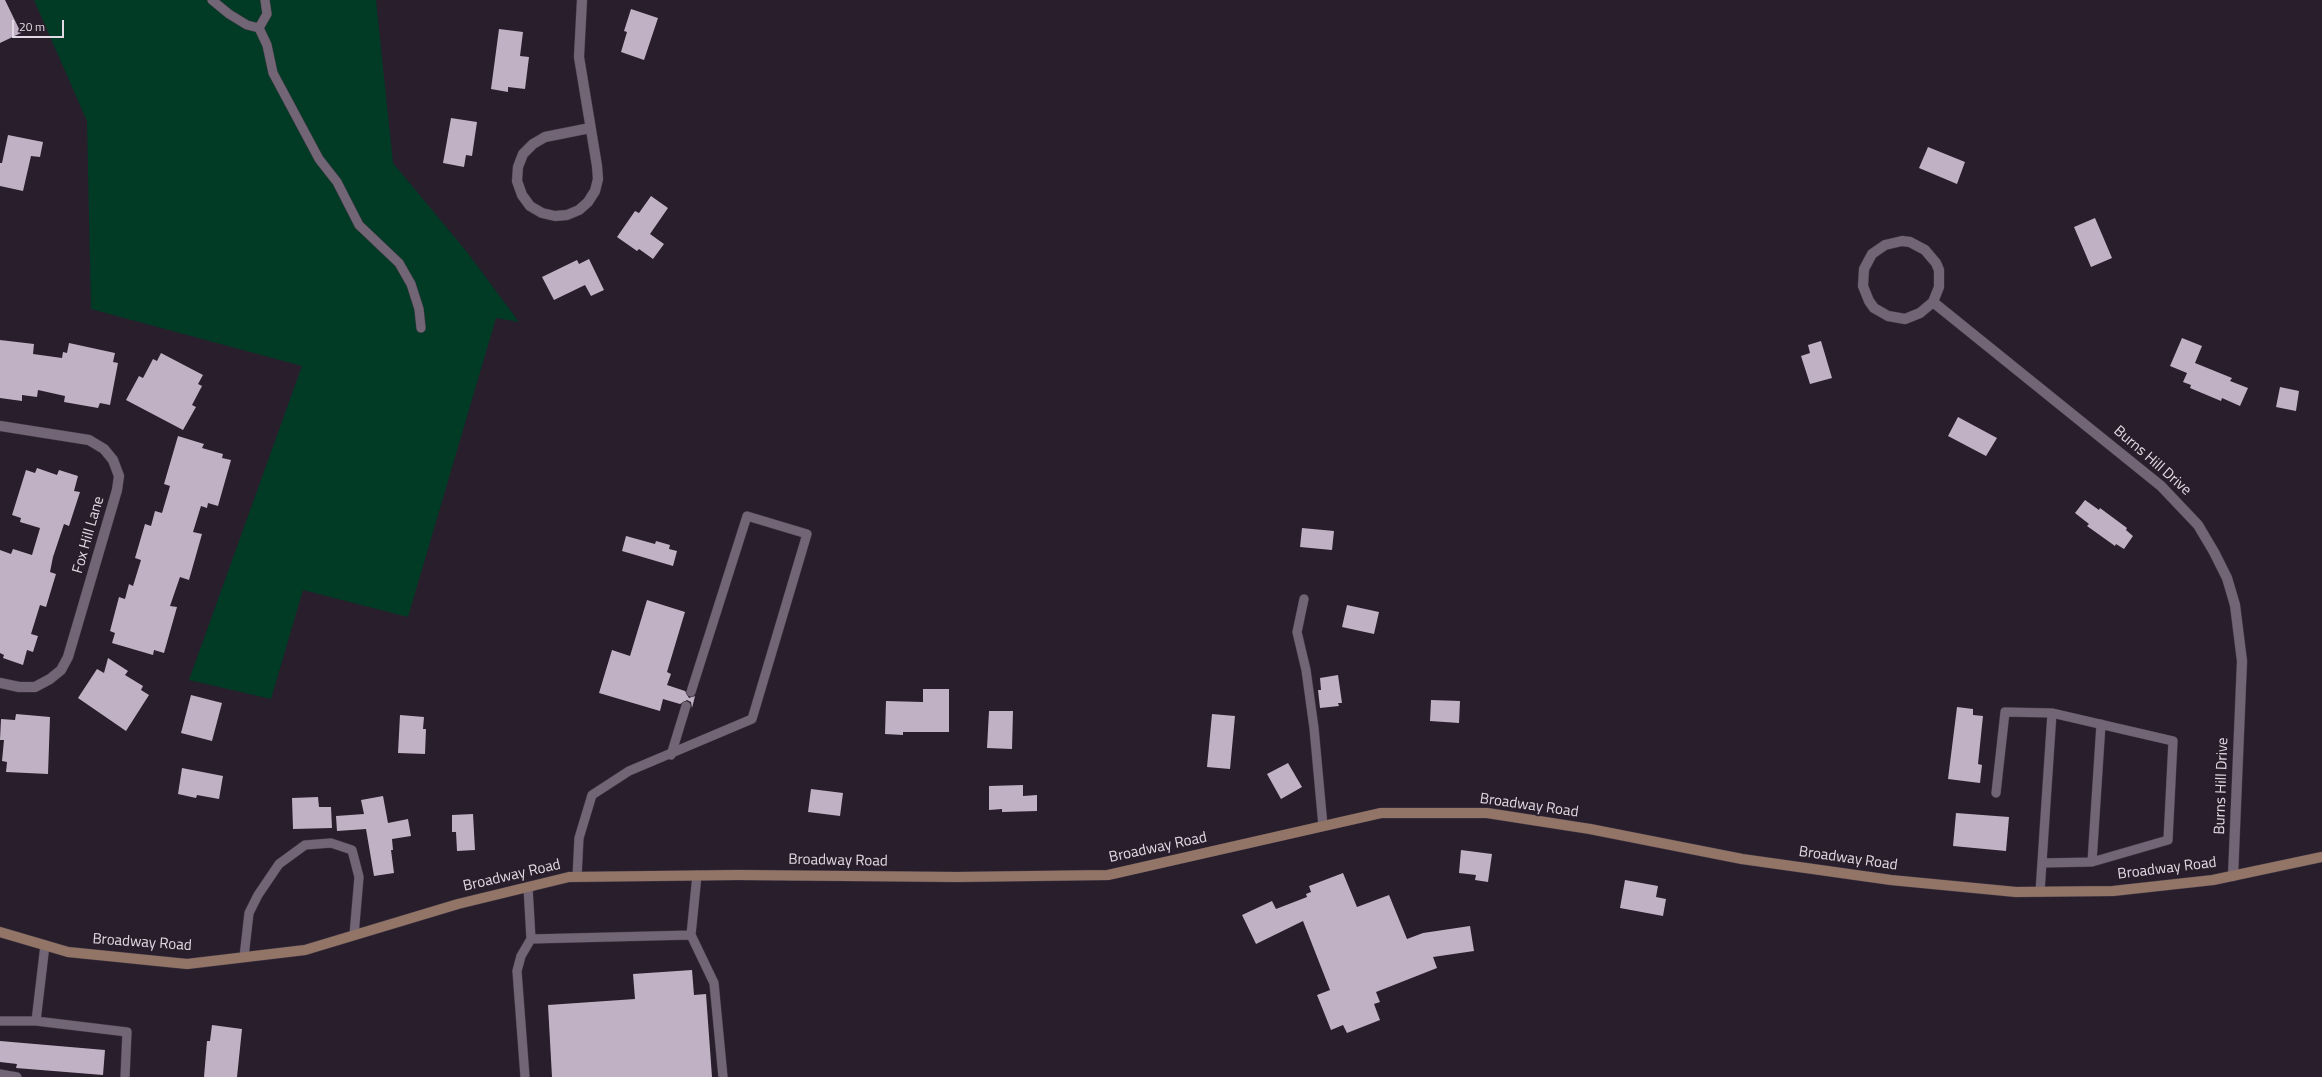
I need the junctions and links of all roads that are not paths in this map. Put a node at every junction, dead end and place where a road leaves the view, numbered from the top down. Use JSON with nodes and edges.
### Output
{"nodes":[{"id":1,"x":212,"y":0,"type":"edge"},
{"id":2,"x":265,"y":0,"type":"edge"},
{"id":3,"x":582,"y":0,"type":"edge"},
{"id":4,"x":259,"y":28,"type":"junction"},
{"id":5,"x":590,"y":128,"type":"junction"},
{"id":6,"x":1933,"y":302,"type":"junction"},
{"id":7,"x":421,"y":328,"type":"dead end"},
{"id":8,"x":0,"y":426,"type":"edge"},
{"id":9,"x":1304,"y":599,"type":"dead end"},
{"id":10,"x":0,"y":683,"type":"edge"},
{"id":11,"x":691,"y":692,"type":"dead end"},
{"id":12,"x":686,"y":706,"type":"dead end"},
{"id":13,"x":2052,"y":713,"type":"junction"},
{"id":14,"x":2101,"y":724,"type":"junction"},
{"id":15,"x":671,"y":755,"type":"junction"},
{"id":16,"x":1996,"y":793,"type":"dead end"},
{"id":17,"x":1324,"y":826,"type":"junction"},
{"id":18,"x":2322,"y":858,"type":"edge"},
{"id":19,"x":2092,"y":862,"type":"junction"},
{"id":20,"x":2042,"y":863,"type":"junction"},
{"id":21,"x":697,"y":875,"type":"junction"},
{"id":22,"x":2233,"y":876,"type":"junction"},
{"id":23,"x":577,"y":877,"type":"junction"},
{"id":24,"x":528,"y":887,"type":"junction"},
{"id":25,"x":2040,"y":892,"type":"junction"},
{"id":26,"x":0,"y":932,"type":"edge"},
{"id":27,"x":354,"y":935,"type":"junction"},
{"id":28,"x":691,"y":935,"type":"junction"},
{"id":29,"x":530,"y":939,"type":"junction"},
{"id":30,"x":44,"y":945,"type":"junction"},
{"id":31,"x":244,"y":957,"type":"junction"},
{"id":32,"x":0,"y":1021,"type":"edge"},
{"id":33,"x":36,"y":1021,"type":"junction"},
{"id":34,"x":0,"y":1074,"type":"edge"},
{"id":35,"x":17,"y":1077,"type":"edge"},
{"id":36,"x":125,"y":1077,"type":"edge"},
{"id":37,"x":525,"y":1077,"type":"edge"},
{"id":38,"x":723,"y":1077,"type":"edge"}],
"edges":[{"from":1,"to":4,"type":"lane"},
{"from":2,"to":4,"type":"lane"},
{"from":3,"to":5,"type":"street"},
{"from":4,"to":7,"type":"lane"},
{"from":5,"to":5,"type":"street"},
{"from":6,"to":6,"type":"street"},
{"from":6,"to":22,"type":"street","name":"Burns Hill Drive"},
{"from":8,"to":10,"type":"street","name":"Fox Hill Lane"},
{"from":9,"to":17,"type":"lane"},
{"from":11,"to":15,"type":"lane"},
{"from":12,"to":15,"type":"lane"},
{"from":13,"to":14,"type":"lane"},
{"from":13,"to":16,"type":"lane"},
{"from":13,"to":20,"type":"lane"},
{"from":14,"to":19,"type":"lane"},
{"from":14,"to":19,"type":"lane"},
{"from":15,"to":23,"type":"lane"},
{"from":17,"to":21,"type":"main road","name":"Broadway Road"},
{"from":17,"to":25,"type":"main road","name":"Broadway Road"},
{"from":18,"to":22,"type":"main road","name":"Broadway Road"},
{"from":19,"to":20,"type":"lane"},
{"from":20,"to":25,"type":"lane"},
{"from":21,"to":23,"type":"main road","name":"Broadway Road"},
{"from":21,"to":28,"type":"lane"},
{"from":22,"to":25,"type":"main road","name":"Broadway Road"},
{"from":23,"to":24,"type":"main road","name":"Broadway Road"},
{"from":24,"to":27,"type":"main road","name":"Broadway Road"},
{"from":24,"to":29,"type":"lane"},
{"from":26,"to":30,"type":"main road","name":"Broadway Road"},
{"from":27,"to":31,"type":"main road","name":"Broadway Road"},
{"from":27,"to":31,"type":"lane"},
{"from":28,"to":29,"type":"lane"},
{"from":28,"to":38,"type":"lane"},
{"from":29,"to":37,"type":"lane"},
{"from":30,"to":31,"type":"main road","name":"Broadway Road"},
{"from":30,"to":33,"type":"lane"},
{"from":32,"to":33,"type":"lane"},
{"from":33,"to":36,"type":"lane"},
{"from":34,"to":35,"type":"lane"}]}
